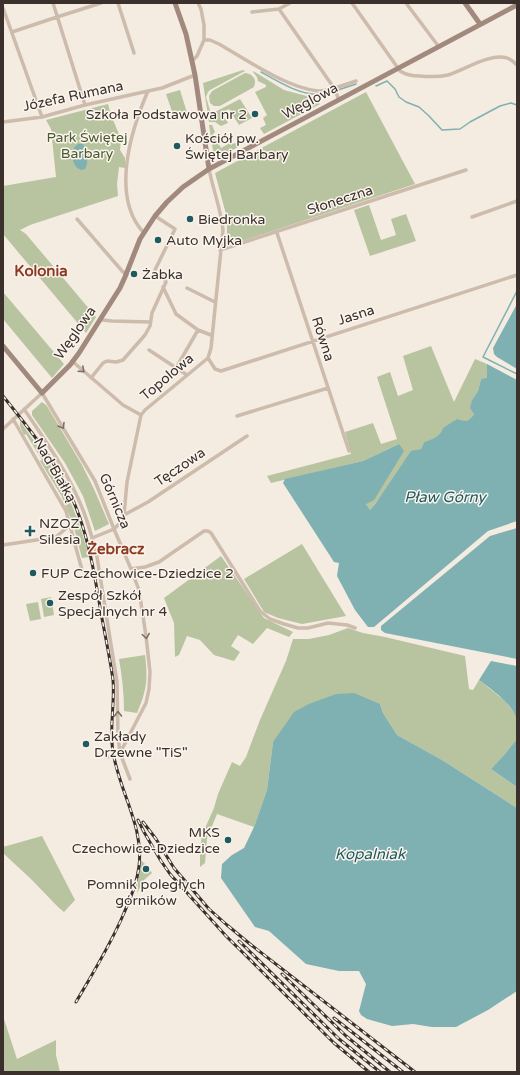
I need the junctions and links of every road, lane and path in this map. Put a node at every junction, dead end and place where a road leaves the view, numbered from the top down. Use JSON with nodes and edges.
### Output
{"nodes":[{"id":1,"x":53,"y":3,"type":"edge"},
{"id":2,"x":102,"y":3,"type":"edge"},
{"id":3,"x":118,"y":3,"type":"edge"},
{"id":4,"x":175,"y":3,"type":"edge"},
{"id":5,"x":198,"y":3,"type":"edge"},
{"id":6,"x":290,"y":3,"type":"edge"},
{"id":7,"x":352,"y":3,"type":"edge"},
{"id":8,"x":406,"y":3,"type":"edge"},
{"id":9,"x":465,"y":3,"type":"edge"},
{"id":10,"x":517,"y":5,"type":"edge"},
{"id":11,"x":3,"y":8,"type":"edge"},
{"id":12,"x":279,"y":9,"type":"junction"},
{"id":13,"x":252,"y":12,"type":"dead end"},
{"id":14,"x":57,"y":17,"type":"junction"},
{"id":15,"x":480,"y":24,"type":"junction"},
{"id":16,"x":12,"y":32,"type":"junction"},
{"id":17,"x":204,"y":40,"type":"junction"},
{"id":18,"x":439,"y":47,"type":"junction"},
{"id":19,"x":134,"y":53,"type":"dead end"},
{"id":20,"x":192,"y":61,"type":"junction"},
{"id":21,"x":517,"y":65,"type":"edge"},
{"id":22,"x":398,"y":68,"type":"junction"},
{"id":23,"x":195,"y":75,"type":"junction"},
{"id":24,"x":356,"y":81,"type":"dead end"},
{"id":25,"x":334,"y":88,"type":"junction"},
{"id":26,"x":148,"y":91,"type":"junction"},
{"id":27,"x":339,"y":100,"type":"junction"},
{"id":28,"x":85,"y":105,"type":"junction"},
{"id":29,"x":42,"y":117,"type":"junction"},
{"id":30,"x":3,"y":122,"type":"edge"},
{"id":31,"x":209,"y":169,"type":"junction"},
{"id":32,"x":466,"y":170,"type":"dead end"},
{"id":33,"x":517,"y":201,"type":"edge"},
{"id":34,"x":156,"y":216,"type":"junction"},
{"id":35,"x":472,"y":217,"type":"dead end"},
{"id":36,"x":76,"y":219,"type":"dead end"},
{"id":37,"x":144,"y":232,"type":"junction"},
{"id":38,"x":277,"y":233,"type":"junction"},
{"id":39,"x":220,"y":250,"type":"junction"},
{"id":40,"x":126,"y":273,"type":"junction"},
{"id":41,"x":517,"y":275,"type":"edge"},
{"id":42,"x":163,"y":287,"type":"junction"},
{"id":43,"x":187,"y":288,"type":"dead end"},
{"id":44,"x":215,"y":302,"type":"junction"},
{"id":45,"x":100,"y":319,"type":"junction"},
{"id":46,"x":150,"y":322,"type":"junction"},
{"id":47,"x":198,"y":330,"type":"junction"},
{"id":48,"x":211,"y":335,"type":"junction"},
{"id":49,"x":312,"y":341,"type":"junction"},
{"id":50,"x":3,"y":346,"type":"edge"},
{"id":51,"x":149,"y":350,"type":"dead end"},
{"id":52,"x":208,"y":358,"type":"junction"},
{"id":53,"x":72,"y":361,"type":"junction"},
{"id":54,"x":176,"y":368,"type":"junction"},
{"id":55,"x":187,"y":375,"type":"junction"},
{"id":56,"x":91,"y":378,"type":"junction"},
{"id":57,"x":328,"y":388,"type":"junction"},
{"id":58,"x":42,"y":393,"type":"junction"},
{"id":59,"x":24,"y":409,"type":"junction"},
{"id":60,"x":142,"y":415,"type":"junction"},
{"id":61,"x":237,"y":416,"type":"dead end"},
{"id":62,"x":13,"y":419,"type":"junction"},
{"id":63,"x":3,"y":429,"type":"edge"},
{"id":64,"x":247,"y":436,"type":"dead end"},
{"id":65,"x":349,"y":452,"type":"dead end"},
{"id":66,"x":124,"y":515,"type":"junction"},
{"id":67,"x":70,"y":525,"type":"junction"},
{"id":68,"x":114,"y":529,"type":"junction"},
{"id":69,"x":92,"y":538,"type":"junction"},
{"id":70,"x":3,"y":545,"type":"edge"},
{"id":71,"x":131,"y":569,"type":"junction"},
{"id":72,"x":82,"y":570,"type":"dead end"},
{"id":73,"x":355,"y":628,"type":"dead end"},
{"id":74,"x":120,"y":753,"type":"junction"},
{"id":75,"x":106,"y":757,"type":"dead end"},
{"id":76,"x":130,"y":779,"type":"dead end"}],
"edges":[{"from":1,"to":14,"type":"street"},
{"from":2,"to":14,"type":"street"},
{"from":3,"to":19,"type":"street"},
{"from":4,"to":20,"type":"street"},
{"from":5,"to":17,"type":"street"},
{"from":6,"to":12,"type":"street"},
{"from":7,"to":22,"type":"street"},
{"from":8,"to":18,"type":"street"},
{"from":9,"to":15,"type":"street"},
{"from":10,"to":15,"type":"street","name":"Węglowa"},
{"from":11,"to":16,"type":"street"},
{"from":12,"to":13,"type":"street"},
{"from":12,"to":25,"type":"street"},
{"from":14,"to":16,"type":"street"},
{"from":14,"to":28,"type":"street"},
{"from":15,"to":18,"type":"street","name":"Węglowa"},
{"from":16,"to":29,"type":"street"},
{"from":17,"to":20,"type":"street"},
{"from":17,"to":25,"type":"street"},
{"from":18,"to":22,"type":"street","name":"Węglowa"},
{"from":20,"to":23,"type":"street"},
{"from":21,"to":22,"type":"street"},
{"from":22,"to":27,"type":"street","name":"Węglowa"},
{"from":23,"to":26,"type":"street","name":"Józefa Rumana"},
{"from":23,"to":31,"type":"street"},
{"from":24,"to":25,"type":"street"},
{"from":25,"to":27,"type":"street"},
{"from":26,"to":28,"type":"street","name":"Józefa Rumana"},
{"from":26,"to":37,"type":"street"},
{"from":27,"to":31,"type":"street","name":"Węglowa"},
{"from":28,"to":29,"type":"street","name":"Józefa Rumana"},
{"from":29,"to":30,"type":"street","name":"Józefa Rumana"},
{"from":31,"to":34,"type":"street","name":"Węglowa"},
{"from":31,"to":39,"type":"street","name":"Topolowa"},
{"from":32,"to":38,"type":"street","name":"Słoneczna"},
{"from":33,"to":35,"type":"street"},
{"from":34,"to":37,"type":"street","name":"Węglowa"},
{"from":34,"to":42,"type":"street"},
{"from":36,"to":40,"type":"street"},
{"from":37,"to":40,"type":"street","name":"Węglowa"},
{"from":38,"to":39,"type":"street","name":"Słoneczna"},
{"from":38,"to":49,"type":"street","name":"Równa"},
{"from":39,"to":44,"type":"street","name":"Topolowa"},
{"from":40,"to":45,"type":"street","name":"Węglowa"},
{"from":41,"to":49,"type":"street","name":"Jasna"},
{"from":42,"to":46,"type":"street"},
{"from":42,"to":47,"type":"street"},
{"from":43,"to":44,"type":"street"},
{"from":44,"to":48,"type":"street","name":"Topolowa"},
{"from":45,"to":46,"type":"street"},
{"from":45,"to":53,"type":"street","name":"Węglowa"},
{"from":46,"to":56,"type":"street"},
{"from":47,"to":48,"type":"street"},
{"from":47,"to":54,"type":"street"},
{"from":48,"to":52,"type":"street","name":"Topolowa"},
{"from":49,"to":52,"type":"street","name":"Jasna"},
{"from":49,"to":57,"type":"street","name":"Równa"},
{"from":50,"to":58,"type":"street","name":"Górnicza"},
{"from":51,"to":54,"type":"street"},
{"from":52,"to":55,"type":"street","name":"Topolowa"},
{"from":53,"to":56,"type":"street","one_way":true},
{"from":53,"to":58,"type":"street","name":"Węglowa"},
{"from":54,"to":55,"type":"street"},
{"from":55,"to":60,"type":"street","name":"Topolowa"},
{"from":56,"to":60,"type":"street"},
{"from":57,"to":61,"type":"street"},
{"from":57,"to":65,"type":"street","name":"Równa"},
{"from":58,"to":59,"type":"street","name":"Węglowa"},
{"from":58,"to":68,"type":"street","name":"Górnicza","one_way":true},
{"from":59,"to":62,"type":"street","name":"Węglowa"},
{"from":59,"to":69,"type":"street"},
{"from":60,"to":66,"type":"street","name":"Topolowa"},
{"from":62,"to":63,"type":"street"},
{"from":62,"to":67,"type":"street","name":"Nad Białką"},
{"from":64,"to":66,"type":"street","name":"Tęczowa"},
{"from":66,"to":68,"type":"street"},
{"from":67,"to":70,"type":"street"},
{"from":67,"to":72,"type":"street","name":"Nad Białką"},
{"from":68,"to":69,"type":"street"},
{"from":68,"to":71,"type":"street","name":"Górnicza"},
{"from":74,"to":69,"type":"street","one_way":true},
{"from":71,"to":73,"type":"street"},
{"from":71,"to":74,"type":"street","name":"Górnicza","one_way":true},
{"from":74,"to":75,"type":"street"},
{"from":74,"to":76,"type":"street"}]}
